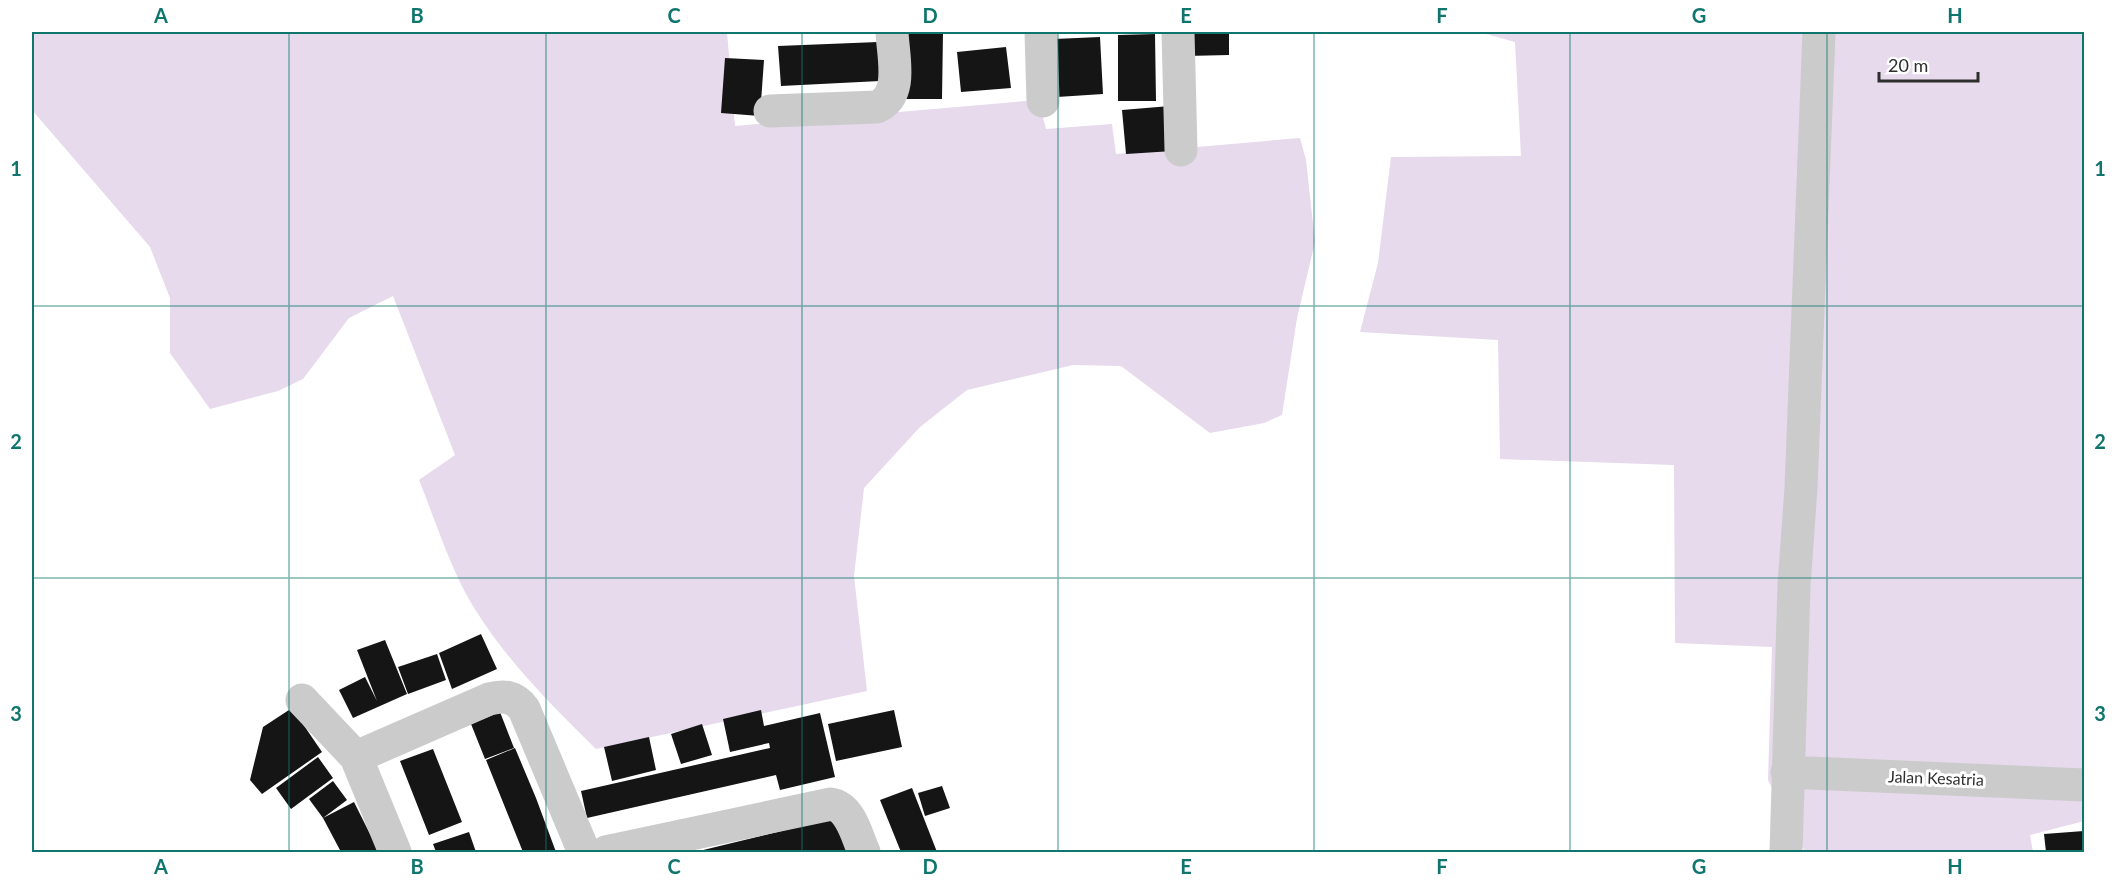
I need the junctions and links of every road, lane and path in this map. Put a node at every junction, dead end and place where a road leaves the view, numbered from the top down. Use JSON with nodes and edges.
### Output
{"nodes":[{"id":1,"x":892,"y":32,"type":"edge"},
{"id":2,"x":1041,"y":32,"type":"edge"},
{"id":3,"x":1178,"y":32,"type":"edge"},
{"id":4,"x":1819,"y":32,"type":"edge"},
{"id":5,"x":1043,"y":101,"type":"dead end"},
{"id":6,"x":770,"y":111,"type":"dead end"},
{"id":7,"x":1181,"y":150,"type":"dead end"},
{"id":8,"x":302,"y":700,"type":"dead end"},
{"id":9,"x":356,"y":757,"type":"junction"},
{"id":10,"x":1787,"y":772,"type":"junction"},
{"id":11,"x":2085,"y":785,"type":"edge"},
{"id":12,"x":395,"y":852,"type":"edge"},
{"id":13,"x":584,"y":852,"type":"edge"},
{"id":14,"x":606,"y":852,"type":"edge"},
{"id":15,"x":864,"y":852,"type":"edge"},
{"id":16,"x":1786,"y":852,"type":"edge"}],
"edges":[{"from":1,"to":6,"type":"street"},
{"from":2,"to":5,"type":"street"},
{"from":3,"to":7,"type":"street"},
{"from":4,"to":10,"type":"street"},
{"from":8,"to":9,"type":"street"},
{"from":9,"to":12,"type":"street"},
{"from":9,"to":13,"type":"street"},
{"from":10,"to":11,"type":"street","name":"Jalan Kesatria"},
{"from":10,"to":16,"type":"street"},
{"from":14,"to":15,"type":"street"}]}
